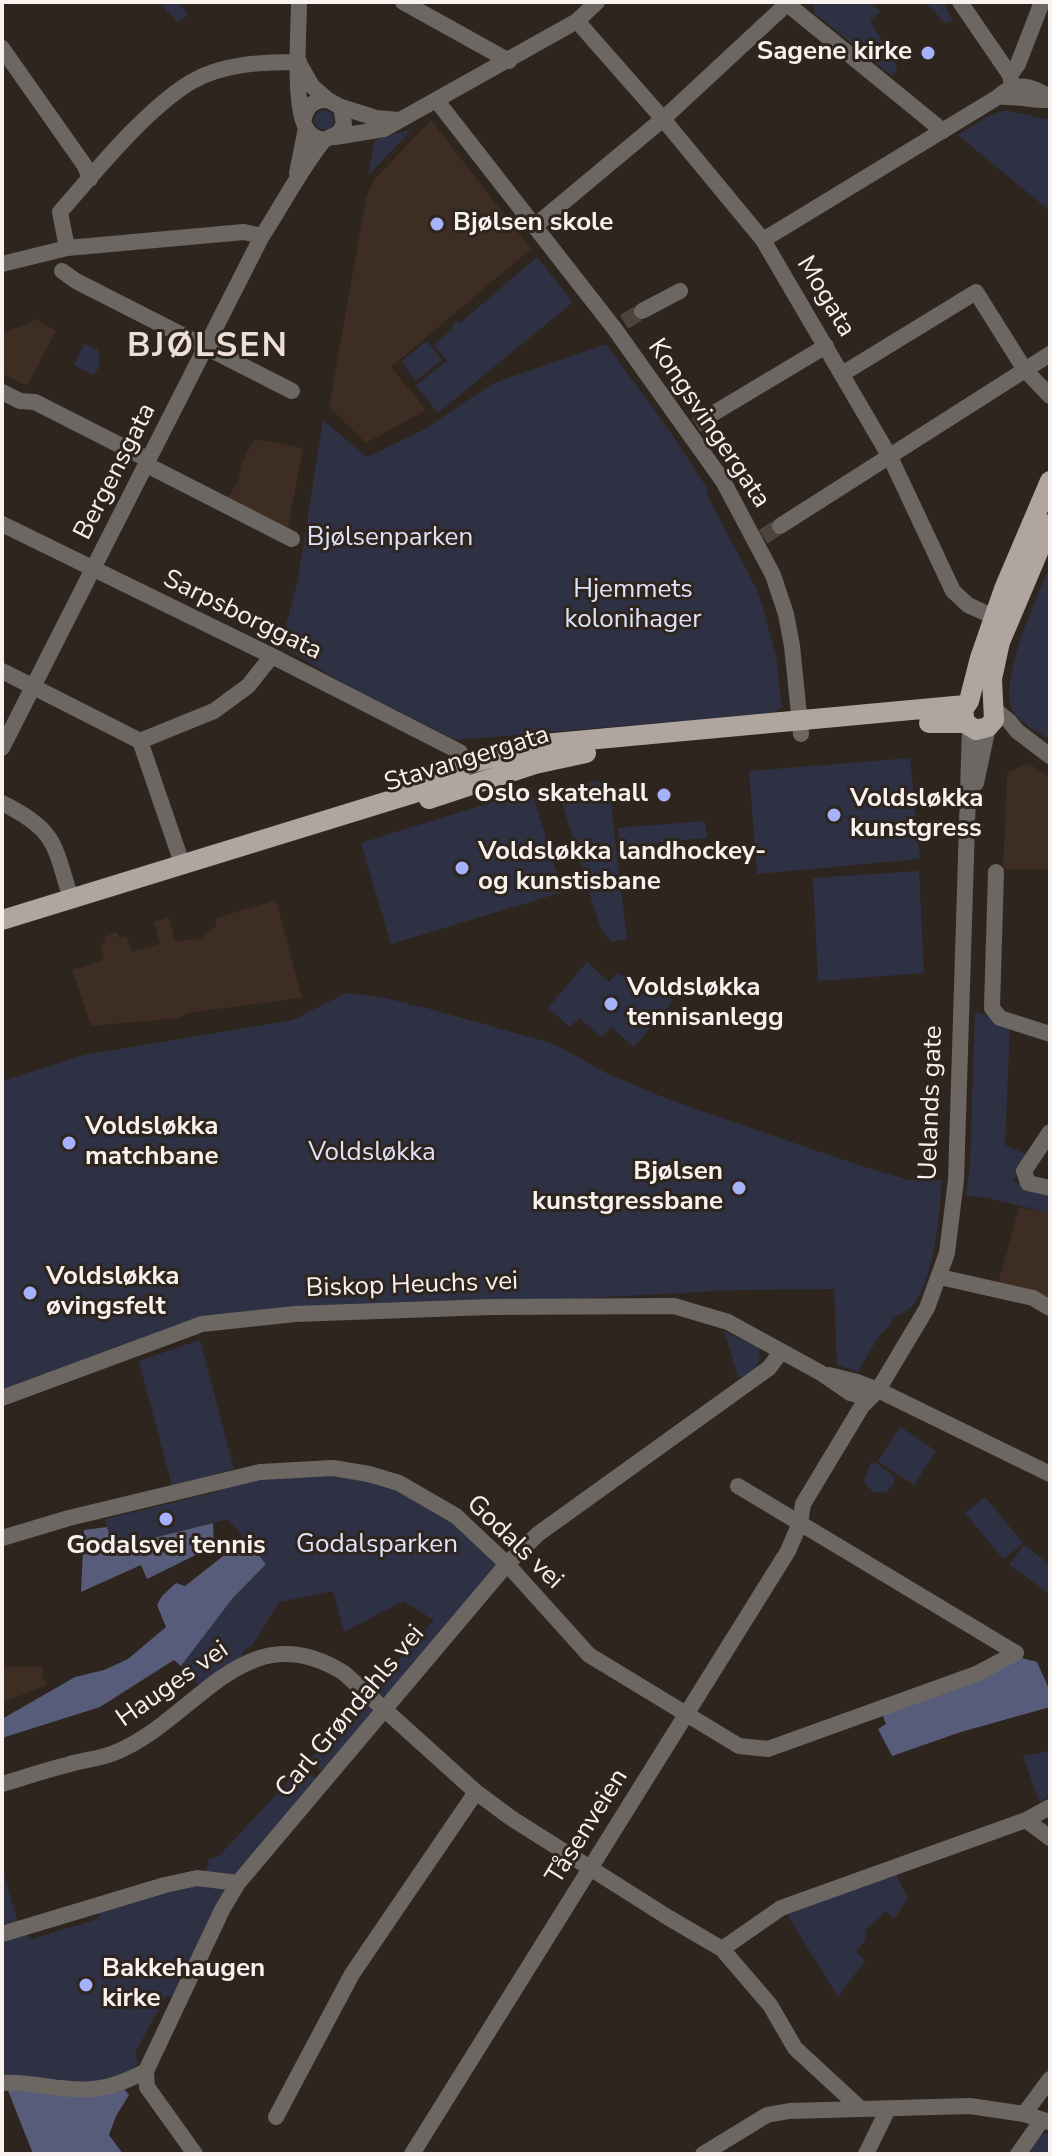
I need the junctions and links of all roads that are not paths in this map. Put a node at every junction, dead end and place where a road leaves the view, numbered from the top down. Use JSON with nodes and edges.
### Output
{"nodes":[{"id":1,"x":299,"y":2,"type":"edge"},
{"id":2,"x":403,"y":2,"type":"edge"},
{"id":3,"x":597,"y":2,"type":"edge"},
{"id":4,"x":960,"y":2,"type":"edge"},
{"id":5,"x":1042,"y":2,"type":"edge"},
{"id":6,"x":787,"y":3,"type":"edge"},
{"id":7,"x":577,"y":21,"type":"junction"},
{"id":8,"x":2,"y":48,"type":"edge"},
{"id":9,"x":509,"y":61,"type":"junction"},
{"id":10,"x":300,"y":64,"type":"junction"},
{"id":11,"x":1009,"y":88,"type":"junction"},
{"id":12,"x":1050,"y":99,"type":"edge"},
{"id":13,"x":437,"y":101,"type":"junction"},
{"id":14,"x":334,"y":104,"type":"junction"},
{"id":15,"x":663,"y":119,"type":"junction"},
{"id":16,"x":400,"y":120,"type":"junction"},
{"id":17,"x":305,"y":123,"type":"junction"},
{"id":18,"x":943,"y":131,"type":"junction"},
{"id":19,"x":330,"y":138,"type":"junction"},
{"id":20,"x":296,"y":177,"type":"junction"},
{"id":21,"x":90,"y":179,"type":"junction"},
{"id":22,"x":536,"y":225,"type":"junction"},
{"id":23,"x":262,"y":236,"type":"junction"},
{"id":24,"x":763,"y":240,"type":"junction"},
{"id":25,"x":67,"y":248,"type":"junction"},
{"id":26,"x":2,"y":264,"type":"edge"},
{"id":27,"x":62,"y":271,"type":"dead end"},
{"id":28,"x":680,"y":291,"type":"dead end"},
{"id":29,"x":642,"y":311,"type":"tunnel mouth"},
{"id":30,"x":826,"y":346,"type":"junction"},
{"id":31,"x":206,"y":348,"type":"junction"},
{"id":32,"x":1050,"y":354,"type":"edge"},
{"id":33,"x":1025,"y":370,"type":"junction"},
{"id":34,"x":842,"y":374,"type":"junction"},
{"id":35,"x":292,"y":391,"type":"dead end"},
{"id":36,"x":2,"y":392,"type":"edge"},
{"id":37,"x":1050,"y":396,"type":"edge"},
{"id":38,"x":714,"y":413,"type":"tunnel mouth"},
{"id":39,"x":890,"y":457,"type":"junction"},
{"id":40,"x":148,"y":463,"type":"junction"},
{"id":41,"x":1050,"y":481,"type":"edge"},
{"id":42,"x":2,"y":524,"type":"edge"},
{"id":43,"x":1050,"y":524,"type":"edge"},
{"id":44,"x":780,"y":526,"type":"tunnel mouth"},
{"id":45,"x":292,"y":539,"type":"dead end"},
{"id":46,"x":93,"y":569,"type":"junction"},
{"id":47,"x":994,"y":617,"type":"junction"},
{"id":48,"x":272,"y":656,"type":"junction"},
{"id":49,"x":2,"y":671,"type":"edge"},
{"id":50,"x":33,"y":686,"type":"junction"},
{"id":51,"x":979,"y":715,"type":"junction"},
{"id":52,"x":800,"y":727,"type":"junction"},
{"id":53,"x":140,"y":741,"type":"junction"},
{"id":54,"x":2,"y":748,"type":"edge"},
{"id":55,"x":1050,"y":756,"type":"edge"},
{"id":56,"x":470,"y":759,"type":"junction"},
{"id":57,"x":474,"y":785,"type":"junction"},
{"id":58,"x":2,"y":803,"type":"edge"},
{"id":59,"x":183,"y":866,"type":"junction"},
{"id":60,"x":996,"y":872,"type":"dead end"},
{"id":61,"x":71,"y":899,"type":"junction"},
{"id":62,"x":2,"y":920,"type":"edge"},
{"id":63,"x":2,"y":934,"type":"edge"},
{"id":64,"x":1050,"y":1034,"type":"edge"},
{"id":65,"x":1050,"y":1132,"type":"edge"},
{"id":66,"x":1050,"y":1188,"type":"edge"},
{"id":67,"x":940,"y":1277,"type":"junction"},
{"id":68,"x":1050,"y":1308,"type":"edge"},
{"id":69,"x":781,"y":1352,"type":"junction"},
{"id":70,"x":878,"y":1390,"type":"junction"},
{"id":71,"x":2,"y":1398,"type":"edge"},
{"id":72,"x":1050,"y":1474,"type":"edge"},
{"id":73,"x":738,"y":1486,"type":"dead end"},
{"id":74,"x":800,"y":1523,"type":"junction"},
{"id":75,"x":2,"y":1538,"type":"edge"},
{"id":76,"x":507,"y":1564,"type":"junction"},
{"id":77,"x":385,"y":1710,"type":"junction"},
{"id":78,"x":687,"y":1714,"type":"junction"},
{"id":79,"x":2,"y":1784,"type":"edge"},
{"id":80,"x":476,"y":1792,"type":"junction"},
{"id":81,"x":1050,"y":1807,"type":"edge"},
{"id":82,"x":1026,"y":1820,"type":"junction"},
{"id":83,"x":1050,"y":1838,"type":"edge"},
{"id":84,"x":591,"y":1868,"type":"junction"},
{"id":85,"x":238,"y":1883,"type":"junction"},
{"id":86,"x":2,"y":1934,"type":"edge"},
{"id":87,"x":722,"y":1949,"type":"junction"},
{"id":88,"x":146,"y":2071,"type":"junction"},
{"id":89,"x":1050,"y":2079,"type":"edge"},
{"id":90,"x":2,"y":2083,"type":"edge"},
{"id":91,"x":861,"y":2109,"type":"junction"},
{"id":92,"x":888,"y":2109,"type":"junction"},
{"id":93,"x":1024,"y":2114,"type":"junction"},
{"id":94,"x":276,"y":2117,"type":"dead end"},
{"id":95,"x":1046,"y":2121,"type":"edge"},
{"id":96,"x":195,"y":2154,"type":"edge"},
{"id":97,"x":412,"y":2154,"type":"edge"},
{"id":98,"x":703,"y":2154,"type":"edge"},
{"id":99,"x":866,"y":2154,"type":"edge"},
{"id":100,"x":1018,"y":2154,"type":"edge"}],
"edges":[{"from":1,"to":10,"type":"street"},
{"from":2,"to":9,"type":"street"},
{"from":3,"to":7,"type":"street"},
{"from":4,"to":11,"type":"street"},
{"from":5,"to":11,"type":"street"},
{"from":6,"to":15,"type":"street"},
{"from":6,"to":18,"type":"street"},
{"from":7,"to":9,"type":"street"},
{"from":7,"to":15,"type":"street","name":"Mogata"},
{"from":8,"to":21,"type":"street"},
{"from":9,"to":13,"type":"street"},
{"from":10,"to":14,"type":"street"},
{"from":10,"to":17,"type":"street"},
{"from":10,"to":21,"type":"street"},
{"from":11,"to":12,"type":"street"},
{"from":11,"to":18,"type":"street"},
{"from":13,"to":16,"type":"street"},
{"from":13,"to":22,"type":"street","name":"Kongsvingergata"},
{"from":14,"to":16,"type":"street"},
{"from":14,"to":17,"type":"street"},
{"from":14,"to":19,"type":"street"},
{"from":15,"to":22,"type":"street"},
{"from":15,"to":24,"type":"street","name":"Mogata"},
{"from":16,"to":19,"type":"street"},
{"from":17,"to":19,"type":"street"},
{"from":17,"to":20,"type":"street","name":"Bergensgata"},
{"from":18,"to":24,"type":"street"},
{"from":19,"to":20,"type":"street","name":"Bergensgata"},
{"from":20,"to":23,"type":"street","name":"Bergensgata"},
{"from":21,"to":25,"type":"street"},
{"from":22,"to":52,"type":"street","name":"Kongsvingergata"},
{"from":23,"to":25,"type":"street"},
{"from":23,"to":31,"type":"street","name":"Bergensgata"},
{"from":24,"to":30,"type":"street","name":"Mogata"},
{"from":25,"to":26,"type":"street"},
{"from":27,"to":31,"type":"street"},
{"from":28,"to":29,"type":"street","name":"Kongsvingergata"},
{"from":30,"to":34,"type":"street","name":"Mogata"},
{"from":30,"to":38,"type":"street"},
{"from":31,"to":35,"type":"street"},
{"from":31,"to":40,"type":"street","name":"Bergensgata"},
{"from":32,"to":33,"type":"street"},
{"from":33,"to":34,"type":"street"},
{"from":33,"to":37,"type":"street"},
{"from":33,"to":39,"type":"street"},
{"from":34,"to":39,"type":"street","name":"Mogata"},
{"from":36,"to":40,"type":"street"},
{"from":39,"to":44,"type":"street"},
{"from":39,"to":47,"type":"street","name":"Mogata"},
{"from":40,"to":45,"type":"street"},
{"from":40,"to":46,"type":"street","name":"Bergensgata"},
{"from":41,"to":47,"type":"main road","name":"Uelands gate"},
{"from":42,"to":46,"type":"street","name":"Sarpsborggata"},
{"from":43,"to":51,"type":"main road","name":"Uelands gate"},
{"from":46,"to":48,"type":"street","name":"Sarpsborggata"},
{"from":46,"to":50,"type":"street","name":"Bergensgata"},
{"from":47,"to":51,"type":"main road","name":"Uelands gate"},
{"from":48,"to":53,"type":"street"},
{"from":48,"to":56,"type":"street","name":"Sarpsborggata"},
{"from":49,"to":50,"type":"street"},
{"from":50,"to":53,"type":"street"},
{"from":50,"to":54,"type":"street","name":"Bergensgata"},
{"from":51,"to":52,"type":"main road","name":"Stavangergata"},
{"from":51,"to":55,"type":"street"},
{"from":51,"to":67,"type":"street","name":"Uelands gate"},
{"from":52,"to":56,"type":"main road","name":"Stavangergata"},
{"from":52,"to":57,"type":"main road","name":"Stavangergata"},
{"from":53,"to":59,"type":"street"},
{"from":56,"to":57,"type":"street"},
{"from":56,"to":59,"type":"main road","name":"Stavangergata"},
{"from":57,"to":63,"type":"main road","name":"Stavangergata"},
{"from":58,"to":61,"type":"street"},
{"from":59,"to":61,"type":"main road","name":"Stavangergata"},
{"from":60,"to":64,"type":"street"},
{"from":61,"to":62,"type":"main road","name":"Stavangergata"},
{"from":65,"to":66,"type":"street"},
{"from":67,"to":68,"type":"street"},
{"from":67,"to":70,"type":"street","name":"Uelands gate"},
{"from":69,"to":70,"type":"street","name":"Biskop Heuchs vei"},
{"from":69,"to":71,"type":"street","name":"Biskop Heuchs vei"},
{"from":69,"to":76,"type":"street","name":"Carl Grøndahls vei"},
{"from":70,"to":72,"type":"street"},
{"from":70,"to":74,"type":"street","name":"Tåsenveien"},
{"from":73,"to":74,"type":"street"},
{"from":74,"to":78,"type":"street","name":"Tåsenveien"},
{"from":74,"to":78,"type":"street","name":"Godals vei"},
{"from":75,"to":76,"type":"street","name":"Godals vei"},
{"from":76,"to":77,"type":"street","name":"Carl Grøndahls vei"},
{"from":76,"to":78,"type":"street","name":"Godals vei"},
{"from":77,"to":79,"type":"street","name":"Hauges vei"},
{"from":77,"to":80,"type":"street","name":"Hauges vei"},
{"from":77,"to":85,"type":"street","name":"Carl Grøndahls vei"},
{"from":78,"to":84,"type":"street","name":"Tåsenveien"},
{"from":80,"to":84,"type":"street","name":"Hauges vei"},
{"from":80,"to":94,"type":"street"},
{"from":81,"to":82,"type":"street"},
{"from":82,"to":83,"type":"street"},
{"from":82,"to":87,"type":"street"},
{"from":84,"to":87,"type":"street","name":"Hauges vei"},
{"from":84,"to":97,"type":"street","name":"Tåsenveien"},
{"from":85,"to":86,"type":"street"},
{"from":85,"to":88,"type":"street","name":"Carl Grøndahls vei"},
{"from":87,"to":91,"type":"street","name":"Hauges vei"},
{"from":88,"to":90,"type":"street"},
{"from":88,"to":96,"type":"street"},
{"from":89,"to":93,"type":"street"},
{"from":91,"to":92,"type":"street"},
{"from":91,"to":98,"type":"street"},
{"from":92,"to":93,"type":"street"},
{"from":92,"to":99,"type":"street"},
{"from":93,"to":95,"type":"street"},
{"from":95,"to":100,"type":"street"}]}
